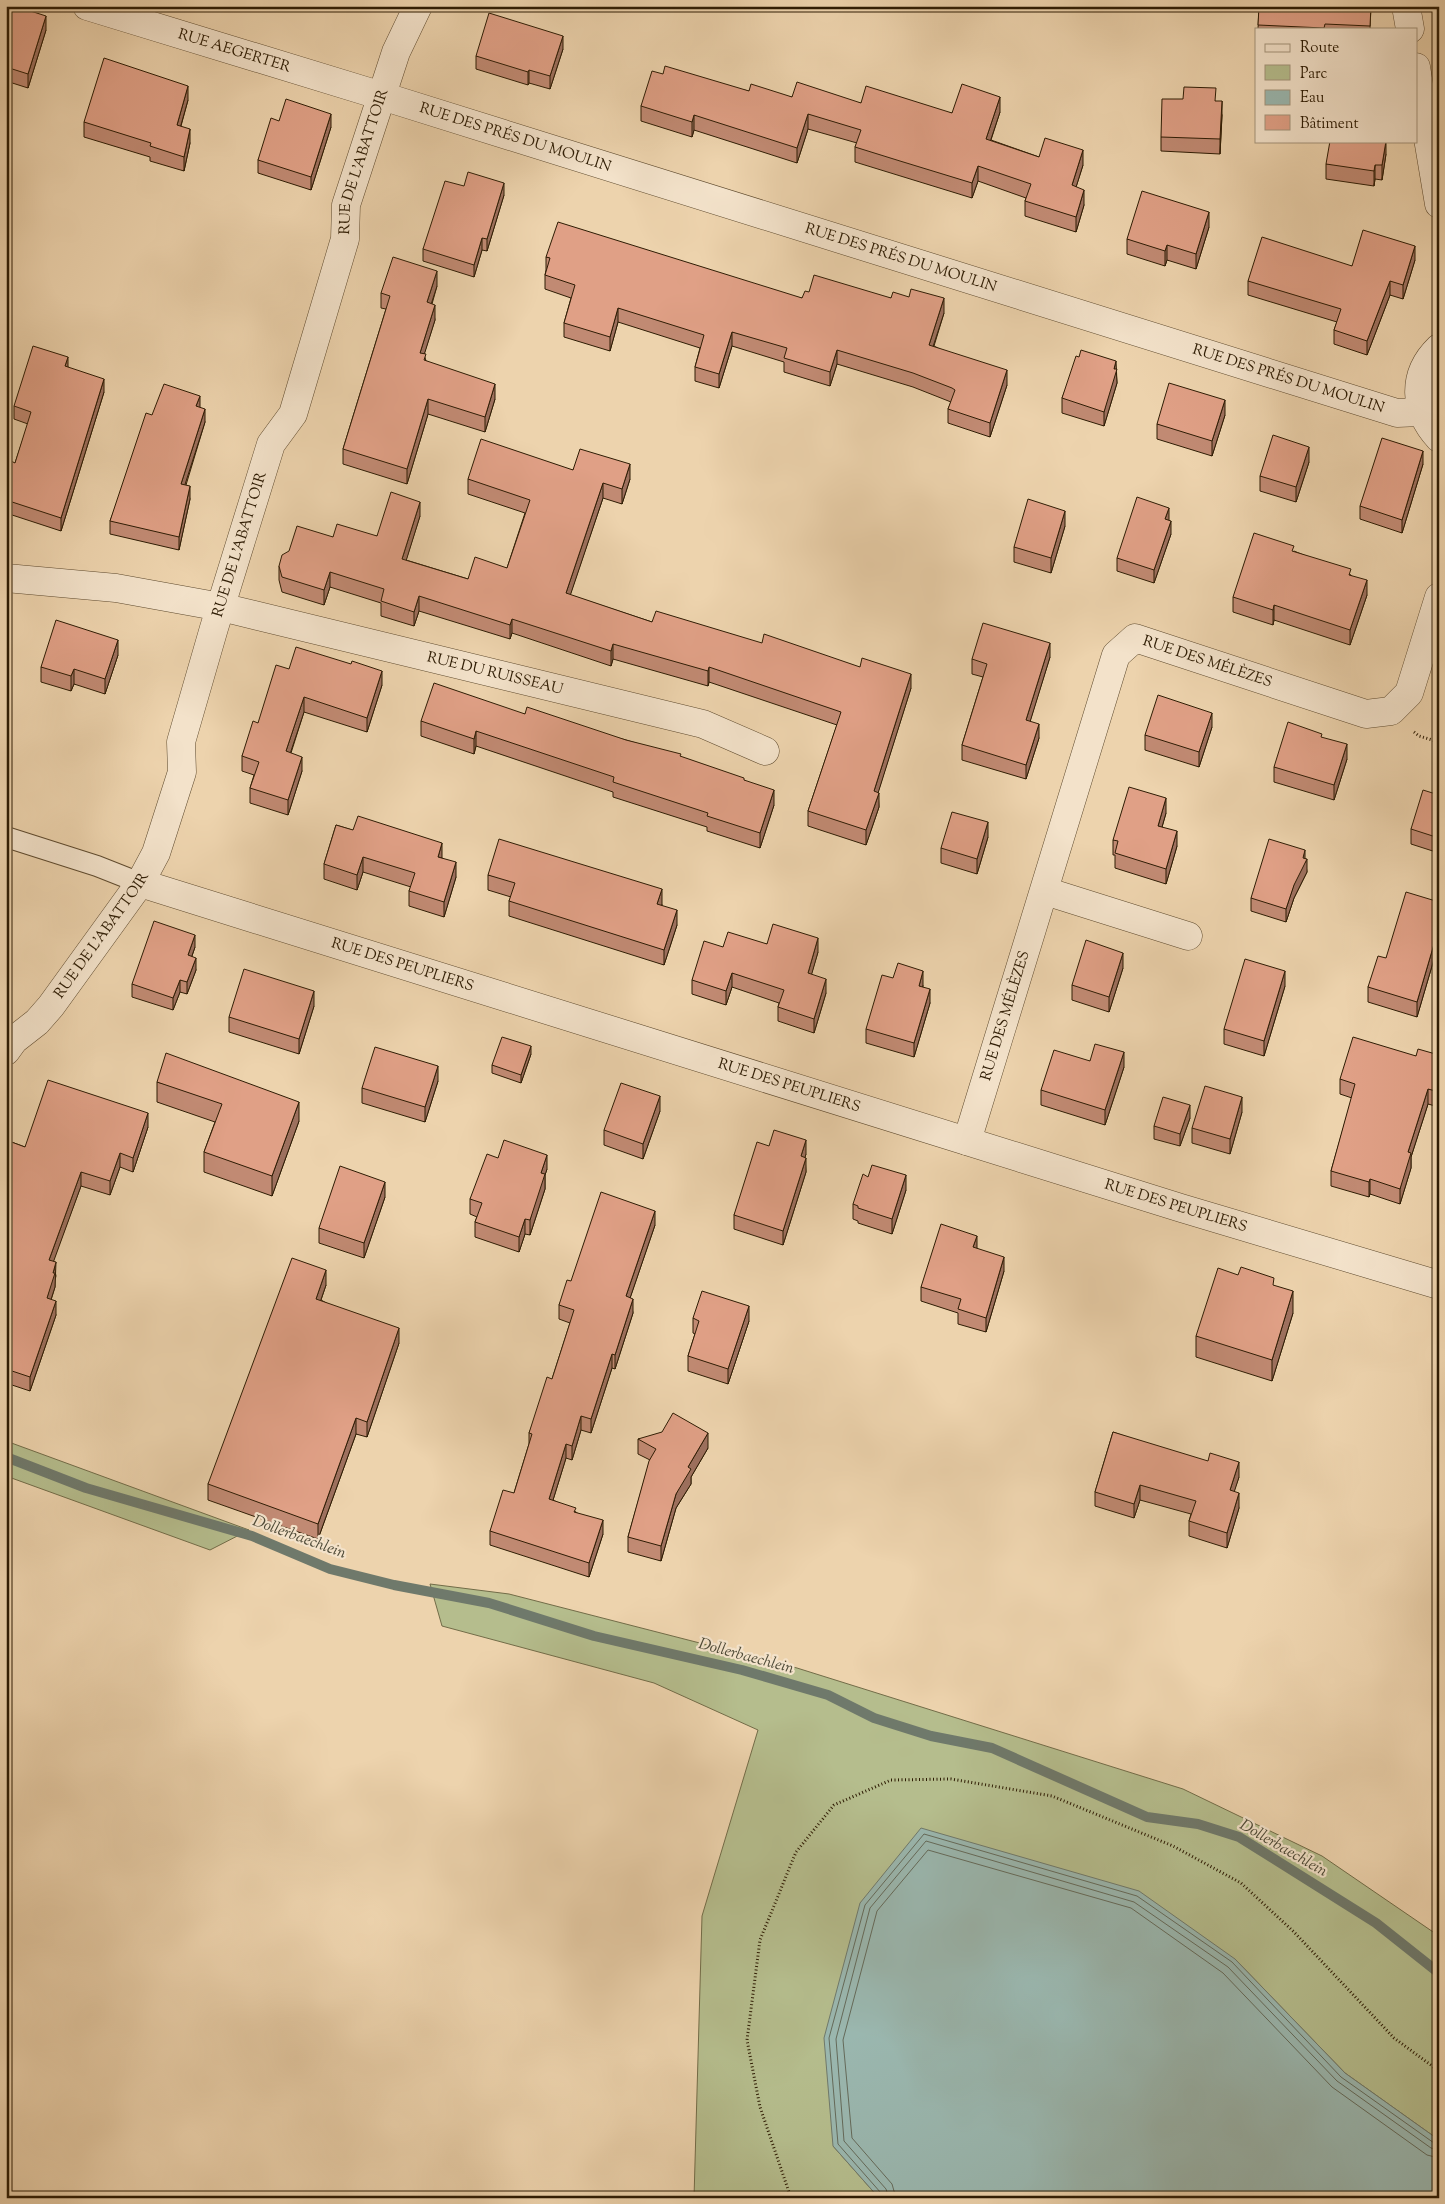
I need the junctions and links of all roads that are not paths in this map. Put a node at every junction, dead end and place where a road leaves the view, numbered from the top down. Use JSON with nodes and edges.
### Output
{"nodes":[{"id":1,"x":88,"y":6,"type":"edge"},
{"id":2,"x":418,"y":6,"type":"edge"},
{"id":3,"x":1406,"y":6,"type":"edge"},
{"id":4,"x":1410,"y":28,"type":"edge"},
{"id":5,"x":1418,"y":79,"type":"edge"},
{"id":6,"x":382,"y":96,"type":"junction"},
{"id":7,"x":1439,"y":204,"type":"edge"},
{"id":8,"x":1439,"y":348,"type":"edge"},
{"id":9,"x":1421,"y":412,"type":"junction"},
{"id":10,"x":1439,"y":438,"type":"edge"},
{"id":11,"x":6,"y":578,"type":"edge"},
{"id":12,"x":1439,"y":597,"type":"edge"},
{"id":13,"x":221,"y":607,"type":"junction"},
{"id":14,"x":765,"y":752,"type":"dead end"},
{"id":15,"x":6,"y":837,"type":"edge"},
{"id":16,"x":140,"y":883,"type":"junction"},
{"id":17,"x":1045,"y":891,"type":"junction"},
{"id":18,"x":1188,"y":936,"type":"dead end"},
{"id":19,"x":6,"y":1051,"type":"edge"},
{"id":20,"x":968,"y":1141,"type":"junction"},
{"id":21,"x":1439,"y":1286,"type":"edge"}],
"edges":[{"from":1,"to":6,"type":"street","name":"RUE AEGERTER"},
{"from":2,"to":6,"type":"street","name":"RUE DE L'ABATTOIR"},
{"from":3,"to":4,"type":"street"},
{"from":5,"to":7,"type":"street"},
{"from":6,"to":9,"type":"street","name":"RUE DES PRÉS DU MOULIN"},
{"from":6,"to":13,"type":"street","name":"RUE DE L'ABATTOIR"},
{"from":8,"to":9,"type":"street"},
{"from":9,"to":10,"type":"street"},
{"from":11,"to":13,"type":"street","name":"RUE DU RUISSEAU"},
{"from":12,"to":17,"type":"street","name":"RUE DES MÉLÈZES"},
{"from":13,"to":14,"type":"street","name":"RUE DU RUISSEAU"},
{"from":13,"to":16,"type":"street","name":"RUE DE L'ABATTOIR"},
{"from":15,"to":16,"type":"lane"},
{"from":16,"to":19,"type":"street","name":"RUE DE L'ABATTOIR"},
{"from":16,"to":20,"type":"street","name":"RUE DES PEUPLIERS"},
{"from":17,"to":18,"type":"street"},
{"from":17,"to":20,"type":"street","name":"RUE DES MÉLÈZES"},
{"from":20,"to":21,"type":"street","name":"RUE DES PEUPLIERS"}]}
